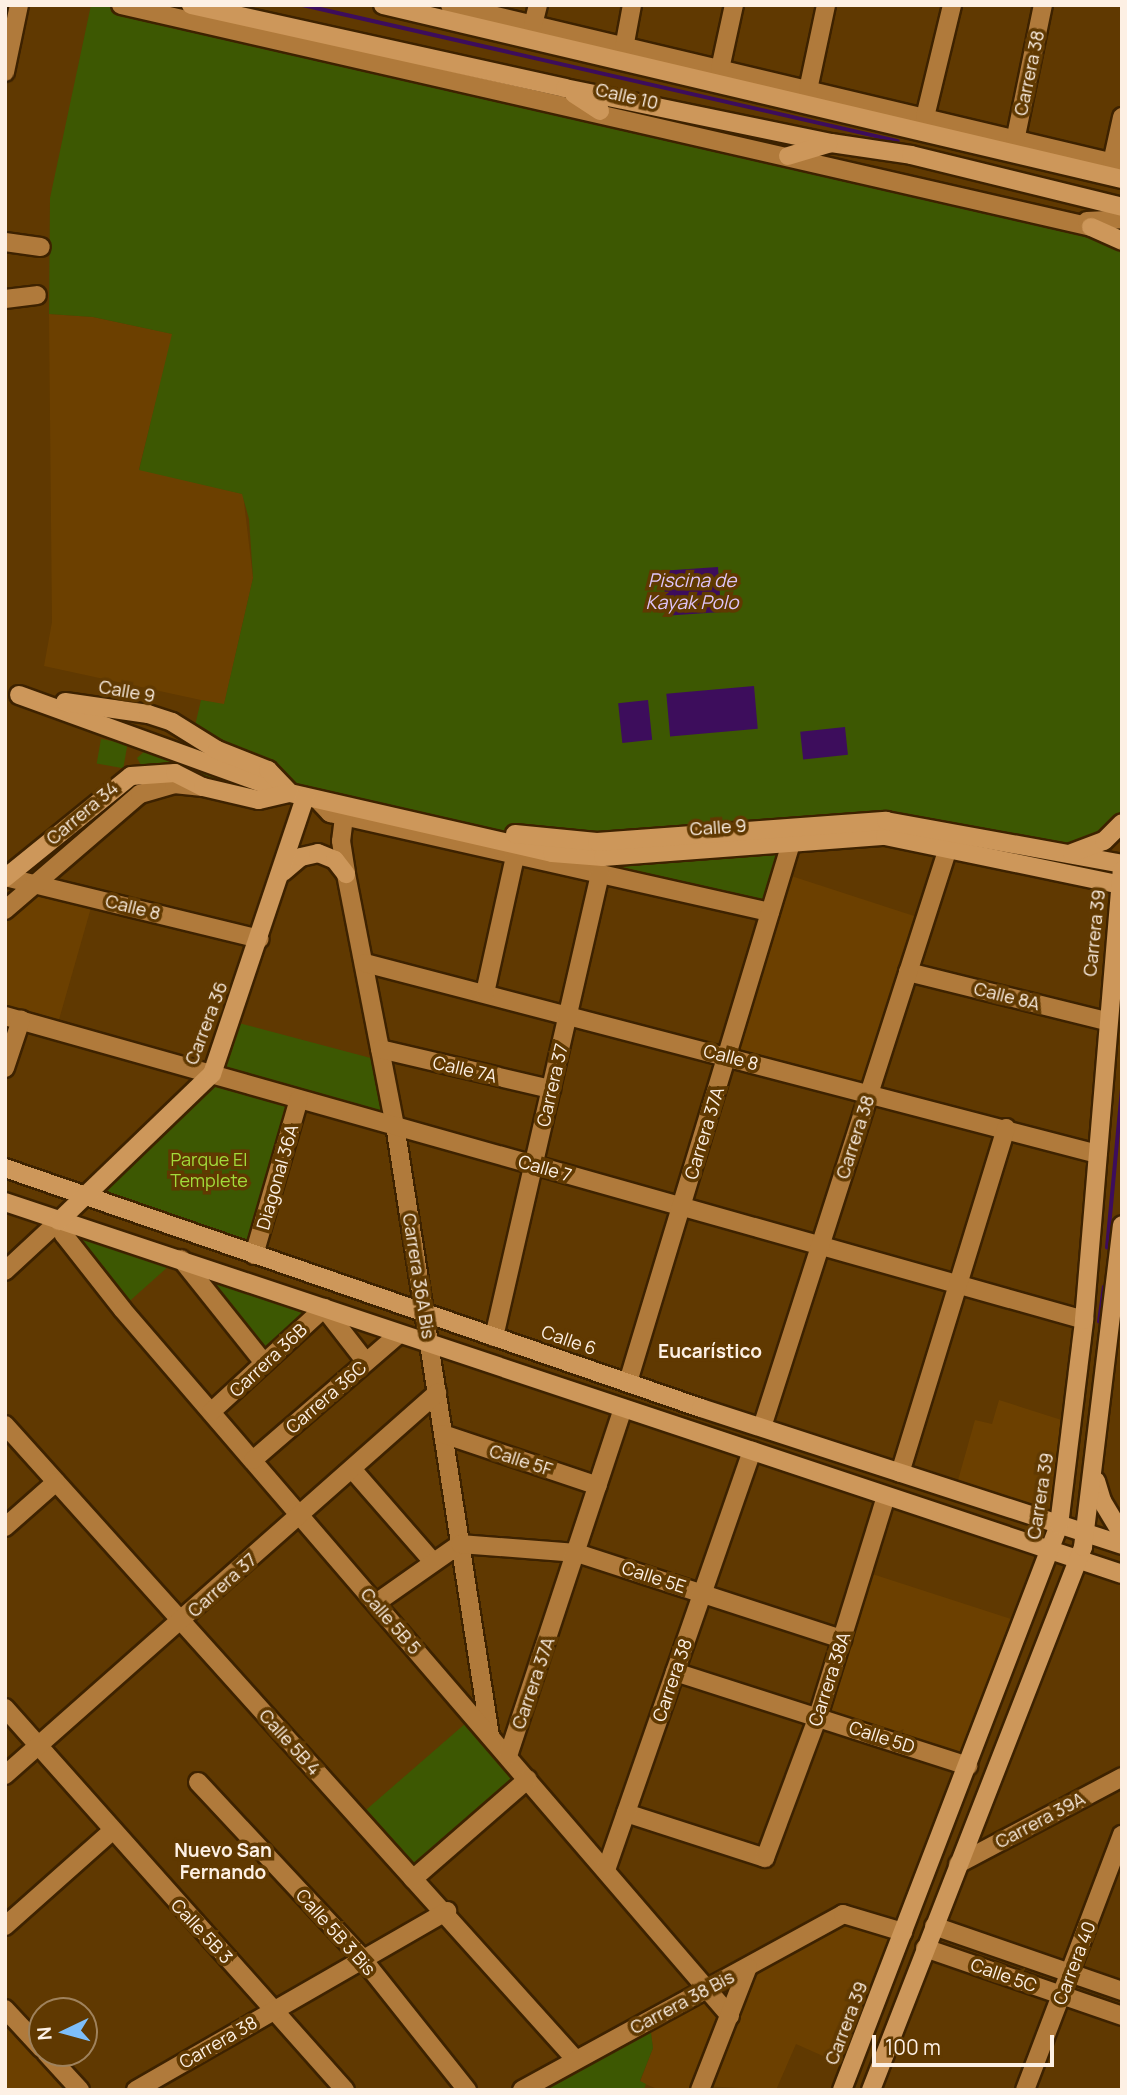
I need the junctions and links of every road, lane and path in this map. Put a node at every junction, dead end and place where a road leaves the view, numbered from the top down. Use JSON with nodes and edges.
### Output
{"nodes":[{"id":1,"x":19,"y":5,"type":"edge"},
{"id":2,"x":121,"y":5,"type":"edge"},
{"id":3,"x":191,"y":5,"type":"edge"},
{"id":4,"x":383,"y":5,"type":"edge"},
{"id":5,"x":450,"y":5,"type":"edge"},
{"id":6,"x":538,"y":5,"type":"edge"},
{"id":7,"x":632,"y":5,"type":"edge"},
{"id":8,"x":734,"y":5,"type":"edge"},
{"id":9,"x":827,"y":5,"type":"edge"},
{"id":10,"x":952,"y":5,"type":"edge"},
{"id":11,"x":1043,"y":5,"type":"edge"},
{"id":12,"x":534,"y":25,"type":"junction"},
{"id":13,"x":624,"y":48,"type":"junction"},
{"id":14,"x":720,"y":69,"type":"junction"},
{"id":15,"x":5,"y":72,"type":"edge"},
{"id":16,"x":565,"y":88,"type":"junction"},
{"id":17,"x":815,"y":91,"type":"junction"},
{"id":18,"x":600,"y":111,"type":"junction"},
{"id":19,"x":855,"y":113,"type":"junction"},
{"id":20,"x":1122,"y":117,"type":"edge"},
{"id":21,"x":917,"y":120,"type":"junction"},
{"id":22,"x":1015,"y":142,"type":"junction"},
{"id":23,"x":831,"y":143,"type":"junction"},
{"id":24,"x":788,"y":156,"type":"junction"},
{"id":25,"x":1118,"y":169,"type":"edge"},
{"id":26,"x":1122,"y":207,"type":"edge"},
{"id":27,"x":1122,"y":219,"type":"edge"},
{"id":28,"x":1070,"y":222,"type":"junction"},
{"id":29,"x":1091,"y":227,"type":"junction"},
{"id":30,"x":1122,"y":234,"type":"edge"},
{"id":31,"x":1122,"y":241,"type":"edge"},
{"id":32,"x":5,"y":242,"type":"edge"},
{"id":33,"x":41,"y":247,"type":"dead end"},
{"id":34,"x":37,"y":295,"type":"dead end"},
{"id":35,"x":5,"y":299,"type":"edge"},
{"id":36,"x":12,"y":694,"type":"edge"},
{"id":37,"x":203,"y":787,"type":"junction"},
{"id":38,"x":304,"y":796,"type":"junction"},
{"id":39,"x":344,"y":817,"type":"junction"},
{"id":40,"x":1122,"y":823,"type":"edge"},
{"id":41,"x":654,"y":839,"type":"junction"},
{"id":42,"x":790,"y":843,"type":"junction"},
{"id":43,"x":948,"y":848,"type":"junction"},
{"id":44,"x":668,"y":852,"type":"junction"},
{"id":45,"x":1068,"y":854,"type":"junction"},
{"id":46,"x":516,"y":856,"type":"junction"},
{"id":47,"x":1122,"y":864,"type":"edge"},
{"id":48,"x":283,"y":872,"type":"junction"},
{"id":49,"x":346,"y":874,"type":"junction"},
{"id":50,"x":600,"y":874,"type":"junction"},
{"id":51,"x":6,"y":877,"type":"edge"},
{"id":52,"x":1121,"y":880,"type":"edge"},
{"id":53,"x":35,"y":882,"type":"junction"},
{"id":54,"x":5,"y":910,"type":"edge"},
{"id":55,"x":771,"y":912,"type":"junction"},
{"id":56,"x":260,"y":939,"type":"junction"},
{"id":57,"x":365,"y":963,"type":"junction"},
{"id":58,"x":908,"y":972,"type":"junction"},
{"id":59,"x":485,"y":993,"type":"junction"},
{"id":60,"x":568,"y":1015,"type":"junction"},
{"id":61,"x":13,"y":1018,"type":"edge"},
{"id":62,"x":1106,"y":1021,"type":"junction"},
{"id":63,"x":380,"y":1049,"type":"junction"},
{"id":64,"x":727,"y":1056,"type":"junction"},
{"id":65,"x":5,"y":1068,"type":"edge"},
{"id":66,"x":212,"y":1074,"type":"junction"},
{"id":67,"x":551,"y":1089,"type":"junction"},
{"id":68,"x":870,"y":1093,"type":"junction"},
{"id":69,"x":299,"y":1099,"type":"junction"},
{"id":70,"x":395,"y":1125,"type":"junction"},
{"id":71,"x":1006,"y":1128,"type":"junction"},
{"id":72,"x":1097,"y":1154,"type":"junction"},
{"id":73,"x":533,"y":1164,"type":"junction"},
{"id":74,"x":5,"y":1168,"type":"edge"},
{"id":75,"x":85,"y":1197,"type":"junction"},
{"id":76,"x":5,"y":1202,"type":"edge"},
{"id":77,"x":681,"y":1206,"type":"junction"},
{"id":78,"x":59,"y":1221,"type":"junction"},
{"id":79,"x":1122,"y":1225,"type":"edge"},
{"id":80,"x":821,"y":1245,"type":"junction"},
{"id":81,"x":254,"y":1255,"type":"junction"},
{"id":82,"x":181,"y":1259,"type":"junction"},
{"id":83,"x":1118,"y":1261,"type":"junction"},
{"id":84,"x":5,"y":1271,"type":"edge"},
{"id":85,"x":1087,"y":1281,"type":"junction"},
{"id":86,"x":958,"y":1284,"type":"junction"},
{"id":87,"x":324,"y":1308,"type":"junction"},
{"id":88,"x":424,"y":1314,"type":"junction"},
{"id":89,"x":1084,"y":1320,"type":"junction"},
{"id":90,"x":1117,"y":1322,"type":"edge"},
{"id":91,"x":399,"y":1334,"type":"junction"},
{"id":92,"x":494,"y":1337,"type":"junction"},
{"id":93,"x":429,"y":1345,"type":"junction"},
{"id":94,"x":366,"y":1362,"type":"junction"},
{"id":95,"x":264,"y":1363,"type":"junction"},
{"id":96,"x":628,"y":1382,"type":"junction"},
{"id":97,"x":437,"y":1393,"type":"junction"},
{"id":98,"x":701,"y":1408,"type":"junction"},
{"id":99,"x":623,"y":1409,"type":"junction"},
{"id":100,"x":211,"y":1412,"type":"junction"},
{"id":101,"x":657,"y":1421,"type":"junction"},
{"id":102,"x":5,"y":1425,"type":"edge"},
{"id":103,"x":762,"y":1427,"type":"junction"},
{"id":104,"x":443,"y":1434,"type":"junction"},
{"id":105,"x":796,"y":1439,"type":"junction"},
{"id":106,"x":752,"y":1451,"type":"junction"},
{"id":107,"x":253,"y":1460,"type":"junction"},
{"id":108,"x":1096,"y":1460,"type":"junction"},
{"id":109,"x":352,"y":1469,"type":"junction"},
{"id":110,"x":900,"y":1473,"type":"junction"},
{"id":111,"x":823,"y":1476,"type":"junction"},
{"id":112,"x":56,"y":1482,"type":"junction"},
{"id":113,"x":598,"y":1486,"type":"junction"},
{"id":114,"x":886,"y":1497,"type":"junction"},
{"id":115,"x":300,"y":1515,"type":"junction"},
{"id":116,"x":1059,"y":1525,"type":"junction"},
{"id":117,"x":5,"y":1527,"type":"edge"},
{"id":118,"x":1086,"y":1534,"type":"junction"},
{"id":119,"x":1122,"y":1534,"type":"edge"},
{"id":120,"x":460,"y":1544,"type":"junction"},
{"id":121,"x":1122,"y":1545,"type":"edge"},
{"id":122,"x":1052,"y":1552,"type":"junction"},
{"id":123,"x":577,"y":1553,"type":"junction"},
{"id":124,"x":1078,"y":1560,"type":"junction"},
{"id":125,"x":433,"y":1562,"type":"junction"},
{"id":126,"x":1122,"y":1574,"type":"edge"},
{"id":127,"x":703,"y":1593,"type":"junction"},
{"id":128,"x":376,"y":1603,"type":"junction"},
{"id":129,"x":181,"y":1621,"type":"junction"},
{"id":130,"x":842,"y":1639,"type":"junction"},
{"id":131,"x":675,"y":1672,"type":"junction"},
{"id":132,"x":1027,"y":1692,"type":"junction"},
{"id":133,"x":994,"y":1699,"type":"junction"},
{"id":134,"x":5,"y":1708,"type":"edge"},
{"id":135,"x":818,"y":1716,"type":"junction"},
{"id":136,"x":491,"y":1737,"type":"junction"},
{"id":137,"x":40,"y":1744,"type":"junction"},
{"id":138,"x":508,"y":1756,"type":"junction"},
{"id":139,"x":968,"y":1766,"type":"junction"},
{"id":140,"x":5,"y":1775,"type":"edge"},
{"id":141,"x":1122,"y":1777,"type":"edge"},
{"id":142,"x":528,"y":1779,"type":"junction"},
{"id":143,"x":198,"y":1782,"type":"dead end"},
{"id":144,"x":626,"y":1813,"type":"junction"},
{"id":145,"x":113,"y":1829,"type":"junction"},
{"id":146,"x":1122,"y":1835,"type":"edge"},
{"id":147,"x":958,"y":1864,"type":"junction"},
{"id":148,"x":606,"y":1870,"type":"junction"},
{"id":149,"x":413,"y":1879,"type":"junction"},
{"id":150,"x":447,"y":1911,"type":"junction"},
{"id":151,"x":5,"y":1926,"type":"edge"},
{"id":152,"x":934,"y":1926,"type":"junction"},
{"id":153,"x":903,"y":1932,"type":"junction"},
{"id":154,"x":925,"y":1948,"type":"junction"},
{"id":155,"x":362,"y":1958,"type":"junction"},
{"id":156,"x":748,"y":1967,"type":"junction"},
{"id":157,"x":1070,"y":1973,"type":"junction"},
{"id":158,"x":708,"y":1988,"type":"junction"},
{"id":159,"x":1122,"y":1991,"type":"edge"},
{"id":160,"x":1061,"y":1995,"type":"junction"},
{"id":161,"x":5,"y":2009,"type":"edge"},
{"id":162,"x":275,"y":2009,"type":"junction"},
{"id":163,"x":730,"y":2016,"type":"junction"},
{"id":164,"x":1122,"y":2016,"type":"edge"},
{"id":165,"x":28,"y":2034,"type":"edge"},
{"id":166,"x":575,"y":2059,"type":"junction"},
{"id":167,"x":59,"y":2067,"type":"edge"},
{"id":168,"x":80,"y":2090,"type":"edge"},
{"id":169,"x":136,"y":2090,"type":"edge"},
{"id":170,"x":345,"y":2090,"type":"edge"},
{"id":171,"x":467,"y":2090,"type":"edge"},
{"id":172,"x":522,"y":2090,"type":"edge"},
{"id":173,"x":701,"y":2090,"type":"edge"},
{"id":174,"x":842,"y":2090,"type":"edge"},
{"id":175,"x":871,"y":2090,"type":"edge"},
{"id":176,"x":1025,"y":2090,"type":"edge"}],
"edges":[{"from":1,"to":15,"type":"street"},
{"from":2,"to":18,"type":"street","name":"Calle 10"},
{"from":3,"to":16,"type":"main road","name":"Calle 10"},
{"from":4,"to":19,"type":"main road","name":"Calle 10"},
{"from":5,"to":12,"type":"street","name":"Calle 10"},
{"from":6,"to":12,"type":"street"},
{"from":7,"to":13,"type":"street"},
{"from":8,"to":14,"type":"street"},
{"from":9,"to":17,"type":"street"},
{"from":10,"to":21,"type":"street"},
{"from":11,"to":22,"type":"street","name":"Carrera 38"},
{"from":12,"to":13,"type":"street","name":"Calle 10"},
{"from":13,"to":14,"type":"street","name":"Calle 10"},
{"from":14,"to":17,"type":"street","name":"Calle 10"},
{"from":16,"to":18,"type":"main road"},
{"from":16,"to":23,"type":"main road","name":"Calle 10"},
{"from":17,"to":19,"type":"main road"},
{"from":17,"to":21,"type":"street","name":"Calle 10"},
{"from":18,"to":24,"type":"street","name":"Calle 10"},
{"from":19,"to":21,"type":"main road","name":"Calle 10"},
{"from":20,"to":25,"type":"street"},
{"from":21,"to":22,"type":"street","name":"Calle 10"},
{"from":21,"to":25,"type":"main road","name":"Calle 10"},
{"from":22,"to":25,"type":"street","name":"Calle 10"},
{"from":23,"to":24,"type":"main road"},
{"from":23,"to":26,"type":"main road","name":"Calle 10"},
{"from":24,"to":28,"type":"street","name":"Calle 10"},
{"from":27,"to":28,"type":"street"},
{"from":28,"to":29,"type":"street","name":"Calle 10"},
{"from":29,"to":30,"type":"street","name":"Calle 10"},
{"from":29,"to":31,"type":"main road"},
{"from":32,"to":33,"type":"street"},
{"from":34,"to":35,"type":"street"},
{"from":36,"to":38,"type":"main road","name":"Calle 9"},
{"from":36,"to":38,"type":"main road","name":"Calle 9"},
{"from":37,"to":38,"type":"main road","name":"Carrera 34"},
{"from":37,"to":51,"type":"main road","name":"Carrera 34"},
{"from":37,"to":53,"type":"street","name":"Carrera 34"},
{"from":38,"to":39,"type":"street","name":"Calle 9"},
{"from":38,"to":41,"type":"main road","name":"Calle 9"},
{"from":38,"to":44,"type":"main road","name":"Calle 9"},
{"from":38,"to":48,"type":"main road","name":"Carrera 36"},
{"from":39,"to":46,"type":"street","name":"Calle 9"},
{"from":39,"to":49,"type":"street","name":"Carrera 36A Bis"},
{"from":40,"to":45,"type":"main road"},
{"from":41,"to":44,"type":"main road"},
{"from":41,"to":45,"type":"main road","name":"Calle 9"},
{"from":42,"to":43,"type":"main road","name":"Calle 9"},
{"from":42,"to":44,"type":"main road","name":"Calle 9"},
{"from":42,"to":55,"type":"street","name":"Carrera 37A"},
{"from":43,"to":52,"type":"main road","name":"Calle 9"},
{"from":43,"to":58,"type":"street","name":"Carrera 38"},
{"from":45,"to":47,"type":"main road","name":"Calle 9"},
{"from":46,"to":50,"type":"street","name":"Calle 9"},
{"from":46,"to":59,"type":"street"},
{"from":48,"to":49,"type":"main road"},
{"from":48,"to":56,"type":"main road","name":"Carrera 36"},
{"from":49,"to":57,"type":"street","name":"Carrera 36A Bis"},
{"from":50,"to":55,"type":"street","name":"Calle 9"},
{"from":50,"to":60,"type":"street","name":"Carrera 37"},
{"from":51,"to":53,"type":"street","name":"Calle 8"},
{"from":52,"to":62,"type":"main road","name":"Carrera 39"},
{"from":53,"to":54,"type":"street","name":"Carrera 34"},
{"from":53,"to":56,"type":"street","name":"Calle 8"},
{"from":55,"to":64,"type":"street","name":"Carrera 37A"},
{"from":56,"to":66,"type":"main road","name":"Carrera 36"},
{"from":57,"to":59,"type":"street","name":"Calle 8"},
{"from":57,"to":63,"type":"street","name":"Carrera 36A Bis"},
{"from":58,"to":62,"type":"street","name":"Calle 8A"},
{"from":58,"to":68,"type":"street","name":"Carrera 38"},
{"from":59,"to":60,"type":"street","name":"Calle 8"},
{"from":60,"to":64,"type":"street","name":"Calle 8"},
{"from":60,"to":67,"type":"street","name":"Carrera 37"},
{"from":61,"to":65,"type":"street"},
{"from":61,"to":66,"type":"street","name":"Calle 7"},
{"from":62,"to":72,"type":"main road","name":"Carrera 39"},
{"from":63,"to":67,"type":"street","name":"Calle 7A"},
{"from":63,"to":70,"type":"street","name":"Carrera 36A Bis"},
{"from":64,"to":68,"type":"street","name":"Calle 8"},
{"from":64,"to":77,"type":"street","name":"Carrera 37A"},
{"from":66,"to":69,"type":"street","name":"Calle 7"},
{"from":66,"to":75,"type":"main road","name":"Carrera 36"},
{"from":67,"to":73,"type":"street","name":"Carrera 37"},
{"from":68,"to":71,"type":"street","name":"Calle 8"},
{"from":68,"to":80,"type":"street","name":"Carrera 38"},
{"from":69,"to":70,"type":"street","name":"Calle 7"},
{"from":69,"to":81,"type":"street","name":"Diagonal 36A"},
{"from":70,"to":73,"type":"street","name":"Calle 7"},
{"from":70,"to":88,"type":"street","name":"Carrera 36A Bis"},
{"from":71,"to":72,"type":"street","name":"Calle 8"},
{"from":71,"to":86,"type":"street"},
{"from":72,"to":85,"type":"main road","name":"Carrera 39"},
{"from":73,"to":77,"type":"street","name":"Calle 7"},
{"from":73,"to":92,"type":"street","name":"Carrera 37"},
{"from":74,"to":75,"type":"main road","name":"Calle 6"},
{"from":75,"to":78,"type":"main road","name":"Carrera 36"},
{"from":75,"to":81,"type":"main road","name":"Calle 6"},
{"from":76,"to":78,"type":"main road"},
{"from":77,"to":80,"type":"street","name":"Calle 7"},
{"from":77,"to":96,"type":"street","name":"Carrera 37A"},
{"from":78,"to":82,"type":"main road"},
{"from":78,"to":84,"type":"street","name":"Carrera 36"},
{"from":78,"to":100,"type":"street","name":"Calle 5B 5"},
{"from":79,"to":83,"type":"main road"},
{"from":80,"to":86,"type":"street","name":"Calle 7"},
{"from":80,"to":103,"type":"street","name":"Carrera 38"},
{"from":81,"to":88,"type":"main road","name":"Calle 6"},
{"from":82,"to":87,"type":"main road"},
{"from":82,"to":95,"type":"street"},
{"from":83,"to":85,"type":"main road"},
{"from":83,"to":90,"type":"main road"},
{"from":85,"to":89,"type":"main road","name":"Carrera 39"},
{"from":86,"to":89,"type":"street","name":"Calle 7"},
{"from":86,"to":110,"type":"street"},
{"from":87,"to":91,"type":"main road"},
{"from":87,"to":94,"type":"street"},
{"from":87,"to":95,"type":"street","name":"Carrera 36B"},
{"from":88,"to":92,"type":"main road","name":"Calle 6"},
{"from":88,"to":93,"type":"street","name":"Carrera 36A Bis"},
{"from":89,"to":116,"type":"main road","name":"Carrera 39"},
{"from":90,"to":108,"type":"main road"},
{"from":91,"to":93,"type":"main road"},
{"from":91,"to":94,"type":"street","name":"Carrera 36C"},
{"from":92,"to":96,"type":"main road","name":"Calle 6"},
{"from":93,"to":97,"type":"street","name":"Carrera 36A Bis"},
{"from":93,"to":99,"type":"main road"},
{"from":94,"to":107,"type":"street","name":"Carrera 36C"},
{"from":95,"to":100,"type":"street","name":"Carrera 36B"},
{"from":96,"to":98,"type":"main road","name":"Calle 6"},
{"from":97,"to":104,"type":"street","name":"Carrera 36A Bis"},
{"from":97,"to":109,"type":"street","name":"Carrera 37"},
{"from":98,"to":101,"type":"main road"},
{"from":98,"to":103,"type":"main road","name":"Calle 6"},
{"from":99,"to":101,"type":"main road"},
{"from":99,"to":113,"type":"street","name":"Carrera 37A"},
{"from":100,"to":107,"type":"street","name":"Calle 5B 5"},
{"from":101,"to":106,"type":"main road"},
{"from":102,"to":112,"type":"street","name":"Calle 5B 4"},
{"from":103,"to":105,"type":"main road","name":"Calle 6"},
{"from":104,"to":113,"type":"street","name":"Calle 5F"},
{"from":104,"to":120,"type":"street","name":"Carrera 36A Bis"},
{"from":105,"to":110,"type":"main road","name":"Calle 6"},
{"from":105,"to":111,"type":"main road"},
{"from":106,"to":111,"type":"main road"},
{"from":106,"to":127,"type":"street","name":"Carrera 38"},
{"from":107,"to":115,"type":"street","name":"Calle 5B 5"},
{"from":108,"to":118,"type":"main road"},
{"from":108,"to":119,"type":"main road"},
{"from":109,"to":115,"type":"street","name":"Carrera 37"},
{"from":109,"to":125,"type":"street"},
{"from":110,"to":116,"type":"main road","name":"Calle 6"},
{"from":111,"to":114,"type":"main road"},
{"from":112,"to":117,"type":"street"},
{"from":112,"to":129,"type":"street","name":"Calle 5B 4"},
{"from":113,"to":123,"type":"street","name":"Carrera 37A"},
{"from":114,"to":122,"type":"main road"},
{"from":114,"to":130,"type":"street","name":"Carrera 38A"},
{"from":115,"to":128,"type":"street","name":"Calle 5B 5"},
{"from":115,"to":129,"type":"street","name":"Carrera 37"},
{"from":116,"to":118,"type":"main road","name":"Calle 6"},
{"from":116,"to":122,"type":"main road","name":"Carrera 39"},
{"from":118,"to":121,"type":"main road","name":"Calle 6"},
{"from":118,"to":124,"type":"main road"},
{"from":120,"to":123,"type":"street","name":"Calle 5E"},
{"from":120,"to":125,"type":"street"},
{"from":120,"to":136,"type":"street","name":"Carrera 36A Bis"},
{"from":122,"to":124,"type":"main road"},
{"from":122,"to":133,"type":"main road","name":"Carrera 39"},
{"from":123,"to":127,"type":"street","name":"Calle 5E"},
{"from":123,"to":138,"type":"street","name":"Carrera 37A"},
{"from":124,"to":126,"type":"main road"},
{"from":124,"to":132,"type":"main road"},
{"from":125,"to":128,"type":"street"},
{"from":127,"to":130,"type":"street","name":"Calle 5E"},
{"from":127,"to":131,"type":"street","name":"Carrera 38"},
{"from":128,"to":136,"type":"street","name":"Calle 5B 5"},
{"from":129,"to":137,"type":"street","name":"Carrera 37"},
{"from":129,"to":149,"type":"street","name":"Calle 5B 4"},
{"from":130,"to":135,"type":"street","name":"Carrera 38A"},
{"from":131,"to":135,"type":"street","name":"Calle 5D"},
{"from":131,"to":144,"type":"street","name":"Carrera 38"},
{"from":132,"to":133,"type":"main road"},
{"from":132,"to":147,"type":"main road"},
{"from":133,"to":139,"type":"main road","name":"Carrera 39"},
{"from":134,"to":137,"type":"street","name":"Calle 5B 3"},
{"from":135,"to":139,"type":"street","name":"Calle 5D"},
{"from":135,"to":144,"type":"street","name":"Carrera 38A"},
{"from":136,"to":138,"type":"street","name":"Calle 5B 5"},
{"from":137,"to":140,"type":"street","name":"Carrera 37"},
{"from":137,"to":145,"type":"street","name":"Calle 5B 3"},
{"from":138,"to":142,"type":"street","name":"Calle 5B 5"},
{"from":139,"to":153,"type":"main road","name":"Carrera 39"},
{"from":141,"to":147,"type":"street","name":"Carrera 39A"},
{"from":142,"to":148,"type":"street","name":"Calle 5B 5"},
{"from":142,"to":149,"type":"street"},
{"from":143,"to":155,"type":"street","name":"Calle 5B 3 Bis"},
{"from":144,"to":148,"type":"street","name":"Carrera 38"},
{"from":145,"to":151,"type":"street"},
{"from":145,"to":162,"type":"street","name":"Calle 5B 3"},
{"from":146,"to":157,"type":"street","name":"Carrera 40"},
{"from":147,"to":152,"type":"main road"},
{"from":148,"to":158,"type":"street","name":"Calle 5B 5"},
{"from":149,"to":150,"type":"street","name":"Calle 5B 4"},
{"from":150,"to":155,"type":"street","name":"Carrera 38"},
{"from":150,"to":166,"type":"street","name":"Calle 5B 4"},
{"from":152,"to":154,"type":"main road"},
{"from":152,"to":157,"type":"street","name":"Calle 5C"},
{"from":153,"to":156,"type":"street","name":"Carrera 38 Bis"},
{"from":153,"to":174,"type":"main road","name":"Carrera 39"},
{"from":154,"to":160,"type":"street","name":"Calle 5C"},
{"from":154,"to":175,"type":"main road"},
{"from":155,"to":162,"type":"street","name":"Carrera 38"},
{"from":155,"to":171,"type":"street","name":"Calle 5B 3 Bis"},
{"from":156,"to":158,"type":"street","name":"Carrera 38 Bis"},
{"from":156,"to":163,"type":"street"},
{"from":157,"to":159,"type":"street","name":"Calle 5C"},
{"from":157,"to":160,"type":"street","name":"Carrera 40"},
{"from":158,"to":163,"type":"street","name":"Calle 5B 5"},
{"from":158,"to":166,"type":"street","name":"Carrera 38 Bis"},
{"from":160,"to":164,"type":"street","name":"Calle 5C"},
{"from":160,"to":176,"type":"street","name":"Carrera 40"},
{"from":161,"to":165,"type":"street"},
{"from":162,"to":169,"type":"street","name":"Carrera 38"},
{"from":162,"to":170,"type":"street","name":"Calle 5B 3"},
{"from":163,"to":173,"type":"street"},
{"from":166,"to":172,"type":"street","name":"Carrera 38 Bis"},
{"from":167,"to":168,"type":"street"}]}
